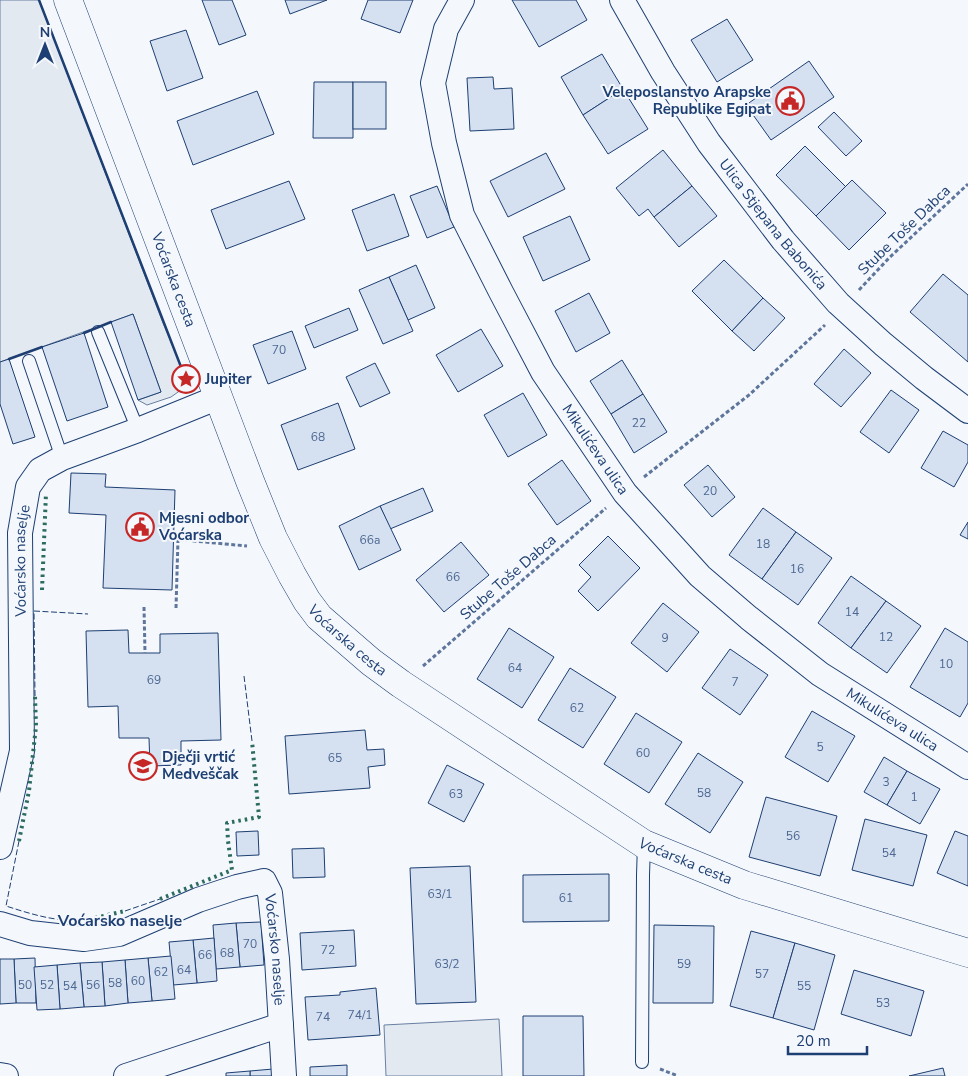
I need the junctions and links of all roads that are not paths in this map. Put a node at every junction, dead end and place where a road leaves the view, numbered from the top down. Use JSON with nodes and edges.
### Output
{"nodes":[{"id":1,"x":68,"y":0,"type":"edge"},
{"id":2,"x":462,"y":0,"type":"edge"},
{"id":3,"x":622,"y":0,"type":"edge"},
{"id":4,"x":98,"y":332,"type":"dead end"},
{"id":5,"x":29,"y":361,"type":"dead end"},
{"id":6,"x":219,"y":397,"type":"junction"},
{"id":7,"x":968,"y":411,"type":"edge"},
{"id":8,"x":138,"y":430,"type":"junction"},
{"id":9,"x":62,"y":458,"type":"junction"},
{"id":10,"x":968,"y":767,"type":"edge"},
{"id":11,"x":644,"y":844,"type":"junction"},
{"id":12,"x":0,"y":847,"type":"edge"},
{"id":13,"x":0,"y":924,"type":"edge"},
{"id":14,"x":968,"y":953,"type":"edge"},
{"id":15,"x":281,"y":1026,"type":"junction"},
{"id":16,"x":642,"y":1062,"type":"dead end"},
{"id":17,"x":0,"y":1075,"type":"edge"},
{"id":18,"x":6,"y":1076,"type":"edge"},
{"id":19,"x":126,"y":1076,"type":"edge"},
{"id":20,"x":284,"y":1076,"type":"edge"}],
"edges":[{"from":1,"to":6,"type":"street","name":"Voćarska cesta"},
{"from":2,"to":10,"type":"street","name":"Mikulićeva ulica"},
{"from":3,"to":7,"type":"street","name":"Ulica Stjepana Babonića"},
{"from":4,"to":8,"type":"lane"},
{"from":5,"to":9,"type":"lane"},
{"from":6,"to":8,"type":"street","name":"Voćarsko naselje"},
{"from":6,"to":11,"type":"street","name":"Voćarska cesta"},
{"from":8,"to":9,"type":"street","name":"Voćarsko naselje"},
{"from":9,"to":12,"type":"street","name":"Voćarsko naselje"},
{"from":11,"to":14,"type":"street","name":"Voćarska cesta"},
{"from":11,"to":16,"type":"lane"},
{"from":13,"to":15,"type":"street","name":"Voćarsko naselje"},
{"from":15,"to":19,"type":"street","name":"Voćarsko naselje"},
{"from":15,"to":20,"type":"street","name":"Voćarsko naselje"},
{"from":17,"to":18,"type":"street"}]}
